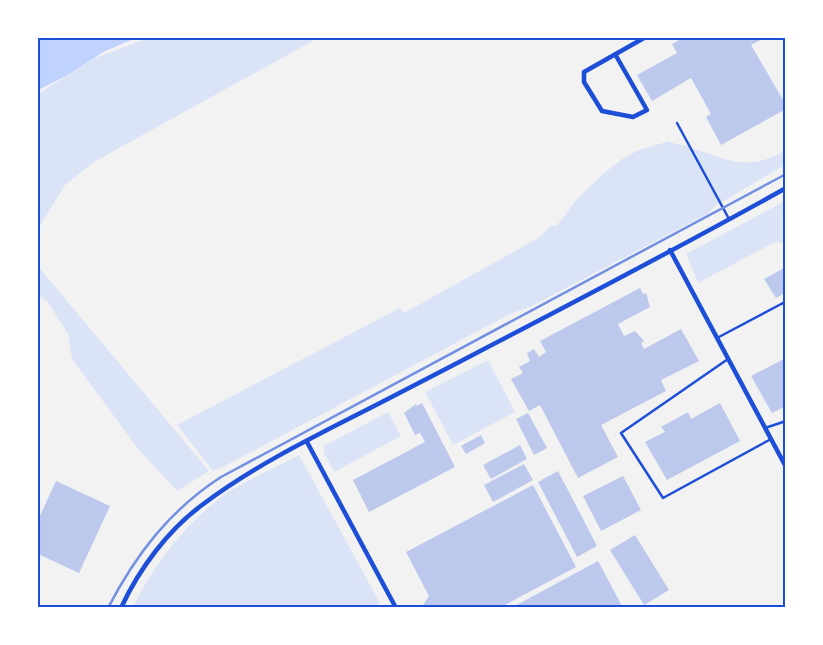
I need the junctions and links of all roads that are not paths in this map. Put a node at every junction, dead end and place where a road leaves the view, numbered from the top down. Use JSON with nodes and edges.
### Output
{"nodes":[{"id":1,"x":644,"y":38,"type":"edge"},
{"id":2,"x":615,"y":54,"type":"junction"},
{"id":3,"x":677,"y":123,"type":"dead end"},
{"id":4,"x":786,"y":188,"type":"edge"},
{"id":5,"x":729,"y":219,"type":"junction"},
{"id":6,"x":670,"y":250,"type":"junction"},
{"id":7,"x":786,"y":307,"type":"edge"},
{"id":8,"x":717,"y":338,"type":"junction"},
{"id":9,"x":728,"y":359,"type":"junction"},
{"id":10,"x":786,"y":421,"type":"edge"},
{"id":11,"x":765,"y":428,"type":"junction"},
{"id":12,"x":771,"y":439,"type":"junction"},
{"id":13,"x":307,"y":442,"type":"junction"},
{"id":14,"x":786,"y":466,"type":"edge"},
{"id":15,"x":121,"y":608,"type":"edge"},
{"id":16,"x":396,"y":608,"type":"edge"}],
"edges":[{"from":1,"to":2,"type":"street"},
{"from":2,"to":2,"type":"street"},
{"from":3,"to":5,"type":"lane"},
{"from":4,"to":5,"type":"street"},
{"from":5,"to":6,"type":"street"},
{"from":6,"to":8,"type":"street"},
{"from":6,"to":13,"type":"street"},
{"from":7,"to":8,"type":"lane"},
{"from":8,"to":9,"type":"street"},
{"from":9,"to":11,"type":"street"},
{"from":9,"to":12,"type":"lane"},
{"from":10,"to":11,"type":"lane"},
{"from":11,"to":12,"type":"street"},
{"from":12,"to":14,"type":"street"},
{"from":13,"to":15,"type":"street"},
{"from":13,"to":16,"type":"street"}]}
